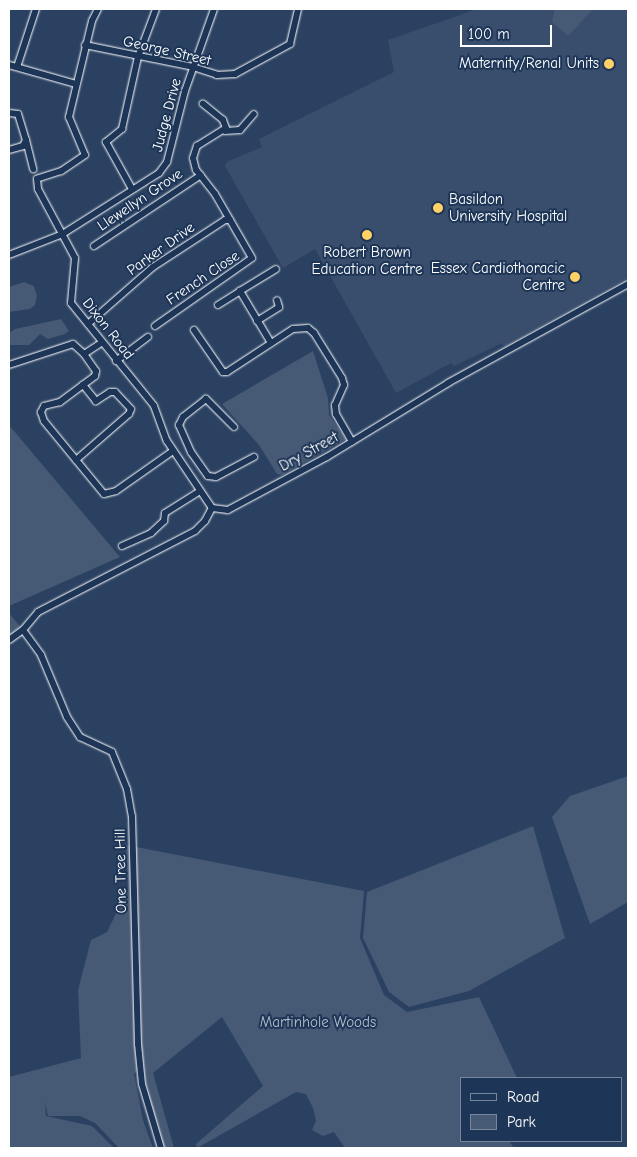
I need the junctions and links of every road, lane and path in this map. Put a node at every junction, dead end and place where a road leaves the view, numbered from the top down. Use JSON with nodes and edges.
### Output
{"nodes":[{"id":1,"x":36,"y":9,"type":"edge"},
{"id":2,"x":98,"y":9,"type":"edge"},
{"id":3,"x":156,"y":9,"type":"edge"},
{"id":4,"x":214,"y":9,"type":"edge"},
{"id":5,"x":298,"y":9,"type":"edge"},
{"id":6,"x":85,"y":46,"type":"junction"},
{"id":7,"x":138,"y":57,"type":"junction"},
{"id":8,"x":9,"y":65,"type":"edge"},
{"id":9,"x":17,"y":67,"type":"junction"},
{"id":10,"x":193,"y":67,"type":"junction"},
{"id":11,"x":76,"y":84,"type":"junction"},
{"id":12,"x":203,"y":104,"type":"dead end"},
{"id":13,"x":9,"y":113,"type":"edge"},
{"id":14,"x":254,"y":114,"type":"dead end"},
{"id":15,"x":225,"y":131,"type":"junction"},
{"id":16,"x":26,"y":140,"type":"junction"},
{"id":17,"x":9,"y":150,"type":"edge"},
{"id":18,"x":34,"y":169,"type":"dead end"},
{"id":19,"x":201,"y":175,"type":"junction"},
{"id":20,"x":132,"y":189,"type":"junction"},
{"id":21,"x":230,"y":220,"type":"junction"},
{"id":22,"x":61,"y":235,"type":"junction"},
{"id":23,"x":94,"y":246,"type":"dead end"},
{"id":24,"x":9,"y":255,"type":"edge"},
{"id":25,"x":276,"y":269,"type":"dead end"},
{"id":26,"x":628,"y":284,"type":"edge"},
{"id":27,"x":240,"y":291,"type":"junction"},
{"id":28,"x":277,"y":300,"type":"dead end"},
{"id":29,"x":218,"y":305,"type":"dead end"},
{"id":30,"x":258,"y":321,"type":"junction"},
{"id":31,"x":88,"y":324,"type":"junction"},
{"id":32,"x":155,"y":326,"type":"dead end"},
{"id":33,"x":194,"y":330,"type":"dead end"},
{"id":34,"x":148,"y":337,"type":"dead end"},
{"id":35,"x":101,"y":343,"type":"junction"},
{"id":36,"x":271,"y":344,"type":"junction"},
{"id":37,"x":84,"y":354,"type":"junction"},
{"id":38,"x":116,"y":361,"type":"junction"},
{"id":39,"x":9,"y":365,"type":"edge"},
{"id":40,"x":83,"y":385,"type":"junction"},
{"id":41,"x":234,"y":427,"type":"dead end"},
{"id":42,"x":352,"y":442,"type":"junction"},
{"id":43,"x":173,"y":451,"type":"junction"},
{"id":44,"x":254,"y":457,"type":"dead end"},
{"id":45,"x":76,"y":460,"type":"junction"},
{"id":46,"x":197,"y":462,"type":"junction"},
{"id":47,"x":184,"y":469,"type":"junction"},
{"id":48,"x":199,"y":492,"type":"junction"},
{"id":49,"x":212,"y":508,"type":"junction"},
{"id":50,"x":122,"y":546,"type":"dead end"},
{"id":51,"x":23,"y":630,"type":"junction"},
{"id":52,"x":9,"y":640,"type":"edge"},
{"id":53,"x":161,"y":1148,"type":"edge"}],
"edges":[{"from":1,"to":9,"type":"street"},
{"from":2,"to":6,"type":"street","name":"Dixon Road"},
{"from":3,"to":7,"type":"street"},
{"from":4,"to":10,"type":"street","name":"Judge Drive"},
{"from":5,"to":10,"type":"street","name":"George Street"},
{"from":6,"to":7,"type":"street","name":"George Street"},
{"from":6,"to":11,"type":"street","name":"Dixon Road"},
{"from":7,"to":10,"type":"street","name":"George Street"},
{"from":7,"to":20,"type":"street"},
{"from":8,"to":9,"type":"street"},
{"from":9,"to":11,"type":"street"},
{"from":10,"to":20,"type":"street","name":"Judge Drive"},
{"from":11,"to":22,"type":"street","name":"Dixon Road"},
{"from":12,"to":15,"type":"street"},
{"from":13,"to":16,"type":"street"},
{"from":14,"to":15,"type":"street"},
{"from":15,"to":19,"type":"street"},
{"from":16,"to":17,"type":"street"},
{"from":16,"to":18,"type":"street"},
{"from":19,"to":21,"type":"street","name":"French Close"},
{"from":19,"to":23,"type":"street","name":"Llewellyn Grove"},
{"from":20,"to":22,"type":"street","name":"Judge Drive"},
{"from":21,"to":31,"type":"street","name":"Parker Drive"},
{"from":21,"to":32,"type":"street","name":"French Close"},
{"from":22,"to":24,"type":"street","name":"Judge Drive"},
{"from":22,"to":31,"type":"street","name":"Dixon Road"},
{"from":25,"to":27,"type":"street"},
{"from":26,"to":42,"type":"street","name":"Dry Street"},
{"from":27,"to":29,"type":"street"},
{"from":27,"to":30,"type":"street"},
{"from":28,"to":30,"type":"street"},
{"from":30,"to":36,"type":"street"},
{"from":31,"to":35,"type":"street","name":"Dixon Road"},
{"from":33,"to":36,"type":"street"},
{"from":34,"to":38,"type":"street"},
{"from":35,"to":37,"type":"street"},
{"from":35,"to":38,"type":"street","name":"Dixon Road"},
{"from":36,"to":42,"type":"street"},
{"from":37,"to":39,"type":"street"},
{"from":37,"to":40,"type":"street"},
{"from":38,"to":43,"type":"street","name":"Dixon Road"},
{"from":40,"to":45,"type":"street"},
{"from":40,"to":45,"type":"street"},
{"from":41,"to":46,"type":"street"},
{"from":42,"to":49,"type":"street","name":"Dry Street"},
{"from":43,"to":45,"type":"street"},
{"from":43,"to":47,"type":"street","name":"Dixon Road"},
{"from":44,"to":46,"type":"street"},
{"from":46,"to":47,"type":"street"},
{"from":47,"to":48,"type":"street","name":"Dixon Road"},
{"from":48,"to":49,"type":"street","name":"Dixon Road"},
{"from":48,"to":50,"type":"street"},
{"from":49,"to":51,"type":"street"},
{"from":51,"to":52,"type":"street"},
{"from":51,"to":53,"type":"street","name":"One Tree Hill"}]}
